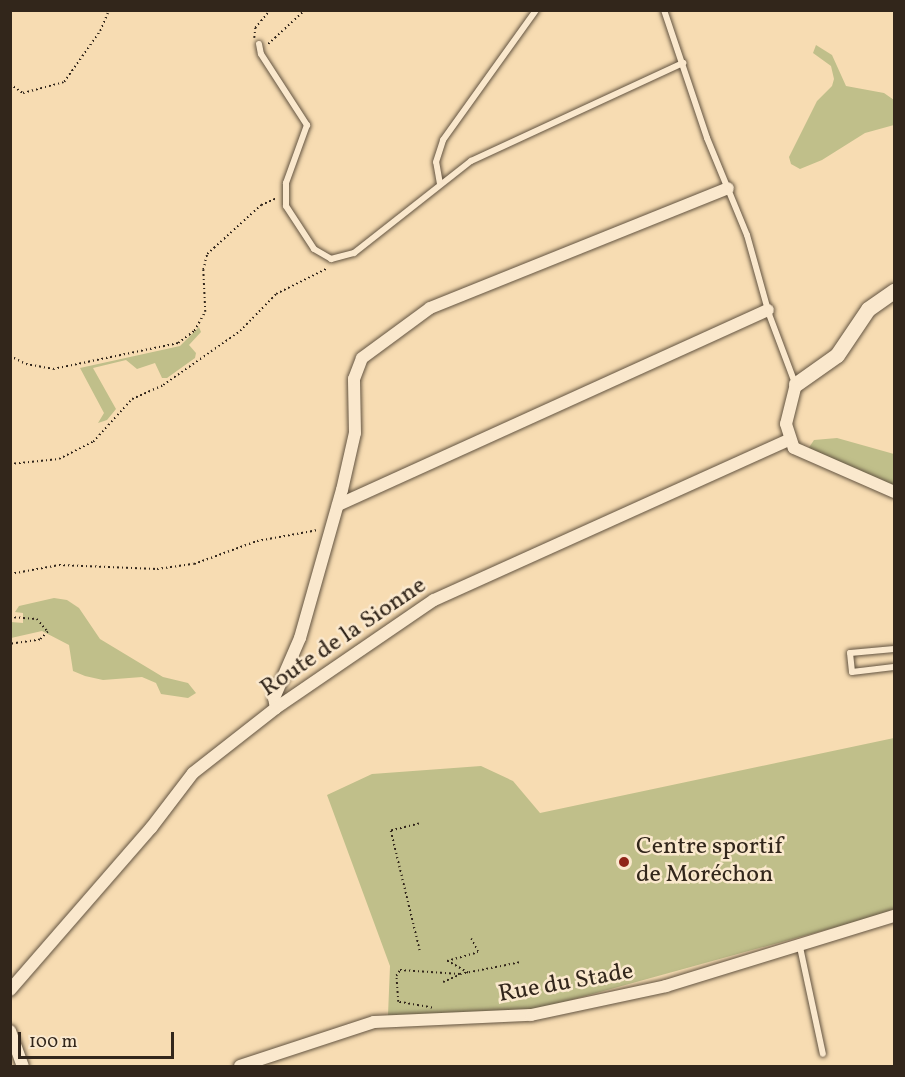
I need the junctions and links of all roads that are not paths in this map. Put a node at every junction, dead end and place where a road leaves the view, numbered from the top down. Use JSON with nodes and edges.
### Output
{"nodes":[{"id":1,"x":536,"y":10,"type":"edge"},
{"id":2,"x":664,"y":10,"type":"edge"},
{"id":3,"x":259,"y":44,"type":"road end"},
{"id":4,"x":683,"y":63,"type":"junction"},
{"id":5,"x":440,"y":184,"type":"junction"},
{"id":6,"x":728,"y":188,"type":"junction"},
{"id":7,"x":894,"y":291,"type":"edge"},
{"id":8,"x":768,"y":310,"type":"junction"},
{"id":9,"x":796,"y":384,"type":"junction"},
{"id":10,"x":789,"y":440,"type":"junction"},
{"id":11,"x":894,"y":492,"type":"edge"},
{"id":12,"x":338,"y":505,"type":"junction"},
{"id":13,"x":894,"y":649,"type":"edge"},
{"id":14,"x":894,"y":667,"type":"edge"},
{"id":15,"x":276,"y":708,"type":"junction"},
{"id":16,"x":894,"y":916,"type":"edge"},
{"id":17,"x":800,"y":947,"type":"junction"},
{"id":18,"x":10,"y":990,"type":"edge"},
{"id":19,"x":10,"y":1031,"type":"edge"},
{"id":20,"x":823,"y":1054,"type":"dead end"},
{"id":21,"x":23,"y":1066,"type":"edge"},
{"id":22,"x":240,"y":1066,"type":"edge"}],
"edges":[{"from":1,"to":5,"type":"lane"},
{"from":2,"to":4,"type":"lane"},
{"from":3,"to":5,"type":"lane"},
{"from":4,"to":5,"type":"lane"},
{"from":4,"to":6,"type":"lane"},
{"from":6,"to":8,"type":"lane"},
{"from":6,"to":12,"type":"street"},
{"from":7,"to":9,"type":"street"},
{"from":8,"to":9,"type":"lane"},
{"from":8,"to":12,"type":"street"},
{"from":9,"to":10,"type":"street"},
{"from":10,"to":11,"type":"street"},
{"from":10,"to":15,"type":"street","name":"Route de la Sionne"},
{"from":12,"to":15,"type":"street"},
{"from":13,"to":14,"type":"lane"},
{"from":15,"to":18,"type":"street","name":"Route de la Sionne"},
{"from":16,"to":17,"type":"street","name":"Rue du Stade"},
{"from":17,"to":20,"type":"lane"},
{"from":17,"to":22,"type":"street","name":"Rue du Stade"},
{"from":19,"to":21,"type":"street"}]}
